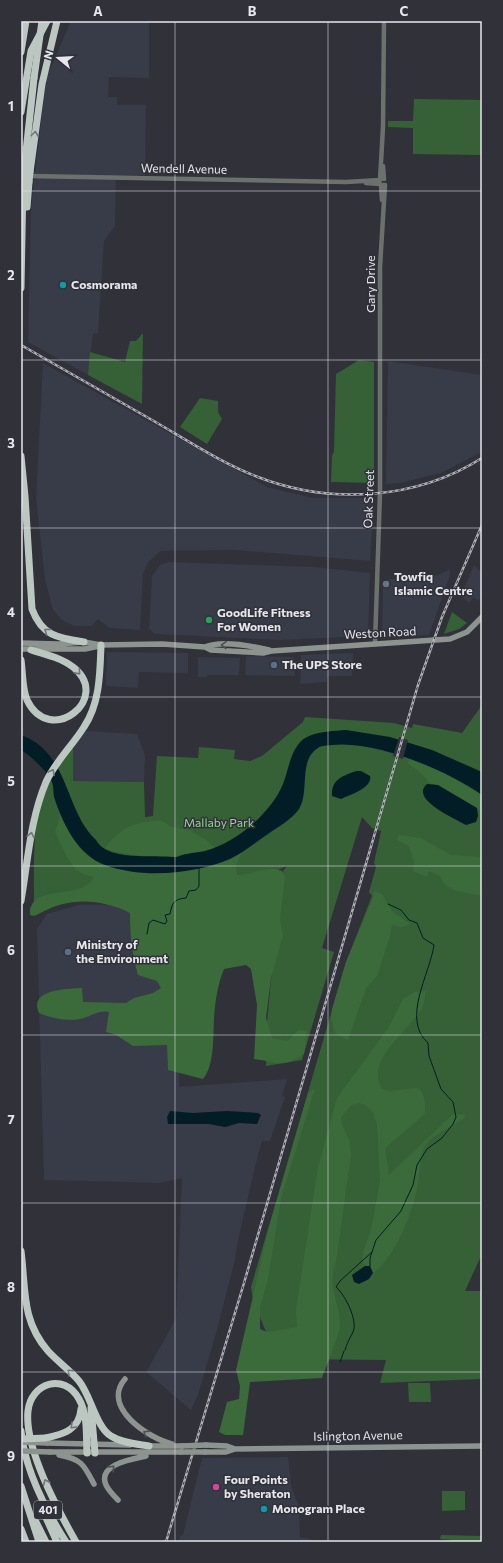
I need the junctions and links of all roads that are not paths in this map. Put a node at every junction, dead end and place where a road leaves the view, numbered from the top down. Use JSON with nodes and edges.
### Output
{"nodes":[{"id":1,"x":26,"y":21,"type":"edge"},
{"id":2,"x":42,"y":21,"type":"edge"},
{"id":3,"x":47,"y":21,"type":"edge"},
{"id":4,"x":57,"y":21,"type":"edge"},
{"id":5,"x":384,"y":21,"type":"edge"},
{"id":6,"x":21,"y":52,"type":"edge"},
{"id":7,"x":21,"y":112,"type":"edge"},
{"id":8,"x":25,"y":176,"type":"edge"},
{"id":9,"x":382,"y":183,"type":"junction"},
{"id":10,"x":21,"y":271,"type":"edge"},
{"id":11,"x":21,"y":288,"type":"edge"},
{"id":12,"x":381,"y":355,"type":"joint"},
{"id":13,"x":21,"y":456,"type":"edge"},
{"id":14,"x":481,"y":620,"type":"edge"},
{"id":15,"x":84,"y":642,"type":"junction"},
{"id":16,"x":21,"y":643,"type":"edge"},
{"id":17,"x":375,"y":644,"type":"junction"},
{"id":18,"x":101,"y":645,"type":"junction"},
{"id":19,"x":31,"y":647,"type":"junction"},
{"id":20,"x":21,"y":649,"type":"edge"},
{"id":21,"x":21,"y":660,"type":"edge"},
{"id":22,"x":21,"y":901,"type":"edge"},
{"id":23,"x":21,"y":1250,"type":"edge"},
{"id":24,"x":125,"y":1379,"type":"dead end"},
{"id":25,"x":87,"y":1393,"type":"junction"},
{"id":26,"x":79,"y":1399,"type":"junction"},
{"id":27,"x":21,"y":1431,"type":"edge"},
{"id":28,"x":21,"y":1439,"type":"edge"},
{"id":29,"x":47,"y":1440,"type":"junction"},
{"id":30,"x":21,"y":1442,"type":"edge"},
{"id":31,"x":86,"y":1444,"type":"junction"},
{"id":32,"x":94,"y":1444,"type":"junction"},
{"id":33,"x":149,"y":1446,"type":"junction"},
{"id":34,"x":482,"y":1446,"type":"edge"},
{"id":35,"x":182,"y":1449,"type":"junction"},
{"id":36,"x":235,"y":1449,"type":"junction"},
{"id":37,"x":21,"y":1451,"type":"edge"},
{"id":38,"x":50,"y":1452,"type":"junction"},
{"id":39,"x":87,"y":1452,"type":"junction"},
{"id":40,"x":95,"y":1452,"type":"junction"},
{"id":41,"x":154,"y":1453,"type":"junction"},
{"id":42,"x":32,"y":1477,"type":"junction"},
{"id":43,"x":94,"y":1484,"type":"dead end"},
{"id":44,"x":22,"y":1489,"type":"edge"},
{"id":45,"x":118,"y":1500,"type":"dead end"},
{"id":46,"x":21,"y":1529,"type":"edge"},
{"id":47,"x":26,"y":1542,"type":"edge"},
{"id":48,"x":39,"y":1542,"type":"edge"},
{"id":49,"x":46,"y":1542,"type":"edge"},
{"id":50,"x":57,"y":1542,"type":"edge"},
{"id":51,"x":66,"y":1542,"type":"edge"},
{"id":52,"x":76,"y":1542,"type":"edge"}],
"edges":[{"from":1,"to":6,"type":"highway"},
{"from":2,"to":8,"type":"highway","bridge":true},
{"from":3,"to":7,"type":"highway"},
{"from":8,"to":4,"type":"highway","one_way":true},
{"from":5,"to":9,"type":"street","name":"Gary Drive"},
{"from":8,"to":9,"type":"street","name":"Wendell Avenue"},
{"from":8,"to":10,"type":"highway"},
{"from":9,"to":12,"type":"street","name":"Gary Drive"},
{"from":10,"to":11,"type":"highway"},
{"from":12,"to":17,"type":"street","name":"Oak Street"},
{"from":15,"to":13,"type":"highway","one_way":true},
{"from":14,"to":17,"type":"main road","name":"Weston Road"},
{"from":15,"to":18,"type":"main road","name":"Weston Road"},
{"from":15,"to":19,"type":"main road","name":"Weston Road"},
{"from":16,"to":19,"type":"main road","name":"Weston Road"},
{"from":17,"to":18,"type":"main road","name":"Weston Road"},
{"from":18,"to":19,"type":"main road","name":"Weston Road"},
{"from":22,"to":18,"type":"highway","one_way":true},
{"from":19,"to":20,"type":"main road","name":"Weston Road"},
{"from":19,"to":21,"type":"highway","one_way":true},
{"from":25,"to":23,"type":"highway","one_way":true},
{"from":35,"to":24,"type":"main road","one_way":true},
{"from":25,"to":32,"type":"highway"},
{"from":25,"to":33,"type":"highway"},
{"from":26,"to":29,"type":"highway","one_way":true},
{"from":26,"to":31,"type":"highway"},
{"from":52,"to":26,"type":"highway","one_way":true},
{"from":27,"to":42,"type":"highway","number":"401"},
{"from":28,"to":29,"type":"highway","bridge":true},
{"from":29,"to":30,"type":"main road","name":"Islington Avenue","bridge":true},
{"from":29,"to":31,"type":"main road","name":"Islington Avenue"},
{"from":31,"to":32,"type":"main road","name":"Islington Avenue"},
{"from":31,"to":39,"type":"highway"},
{"from":32,"to":33,"type":"main road","name":"Islington Avenue"},
{"from":32,"to":40,"type":"highway"},
{"from":33,"to":35,"type":"main road","name":"Islington Avenue"},
{"from":34,"to":36,"type":"main road","name":"Islington Avenue"},
{"from":35,"to":36,"type":"main road","name":"Islington Avenue","bridge":true},
{"from":35,"to":36,"type":"main road","name":"Islington Avenue","bridge":true},
{"from":35,"to":41,"type":"main road","name":"Islington Avenue"},
{"from":37,"to":38,"type":"main road","name":"Islington Avenue","bridge":true},
{"from":38,"to":39,"type":"main road","name":"Islington Avenue"},
{"from":38,"to":43,"type":"main road"},
{"from":39,"to":40,"type":"main road","name":"Islington Avenue"},
{"from":40,"to":41,"type":"main road","name":"Islington Avenue"},
{"from":45,"to":41,"type":"main road","one_way":true},
{"from":42,"to":50,"type":"highway"},
{"from":42,"to":51,"type":"highway","number":"401"},
{"from":44,"to":48,"type":"highway","number":"401"},
{"from":44,"to":49,"type":"highway"},
{"from":46,"to":47,"type":"highway","number":"401"}]}
